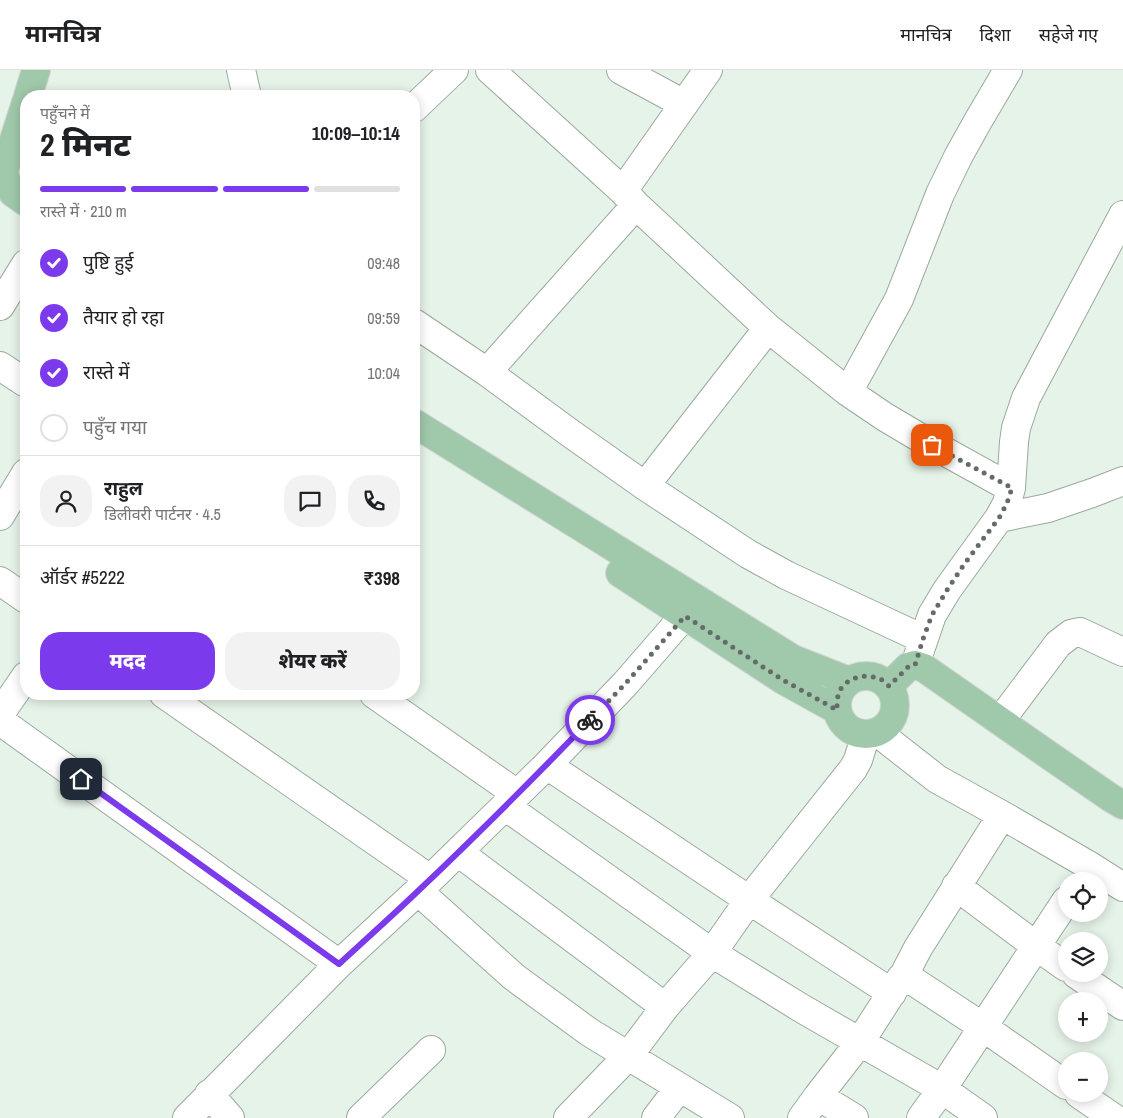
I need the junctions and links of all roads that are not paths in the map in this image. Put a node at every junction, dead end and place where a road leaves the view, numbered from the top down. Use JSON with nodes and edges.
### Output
{"nodes":[{"id":1,"x":36,"y":70,"type":"edge"},
{"id":2,"x":241,"y":70,"type":"edge"},
{"id":3,"x":454,"y":70,"type":"edge"},
{"id":4,"x":490,"y":70,"type":"edge"},
{"id":5,"x":621,"y":70,"type":"edge"},
{"id":6,"x":708,"y":70,"type":"edge"},
{"id":7,"x":1008,"y":70,"type":"edge"},
{"id":8,"x":30,"y":90,"type":"edge"},
{"id":9,"x":246,"y":90,"type":"edge"},
{"id":10,"x":420,"y":102,"type":"edge"},
{"id":11,"x":684,"y":104,"type":"junction"},
{"id":12,"x":20,"y":129,"type":"edge"},
{"id":13,"x":10,"y":175,"type":"edge"},
{"id":14,"x":20,"y":198,"type":"edge"},
{"id":15,"x":629,"y":198,"type":"junction"},
{"id":16,"x":1123,"y":215,"type":"edge"},
{"id":17,"x":20,"y":274,"type":"edge"},
{"id":18,"x":0,"y":306,"type":"edge"},
{"id":19,"x":420,"y":327,"type":"edge"},
{"id":20,"x":768,"y":328,"type":"junction"},
{"id":21,"x":0,"y":366,"type":"edge"},
{"id":22,"x":487,"y":372,"type":"junction"},
{"id":23,"x":20,"y":379,"type":"edge"},
{"id":24,"x":848,"y":392,"type":"junction"},
{"id":25,"x":420,"y":427,"type":"edge"},
{"id":26,"x":420,"y":449,"type":"edge"},
{"id":27,"x":1123,"y":481,"type":"edge"},
{"id":28,"x":20,"y":483,"type":"edge"},
{"id":29,"x":645,"y":486,"type":"junction"},
{"id":30,"x":1012,"y":488,"type":"junction"},
{"id":31,"x":0,"y":516,"type":"edge"},
{"id":32,"x":999,"y":518,"type":"junction"},
{"id":33,"x":0,"y":581,"type":"edge"},
{"id":34,"x":20,"y":594,"type":"edge"},
{"id":35,"x":691,"y":608,"type":"junction"},
{"id":36,"x":923,"y":639,"type":"junction"},
{"id":37,"x":1123,"y":652,"type":"edge"},
{"id":38,"x":915,"y":665,"type":"junction"},
{"id":39,"x":849,"y":681,"type":"junction"},
{"id":40,"x":20,"y":685,"type":"edge"},
{"id":41,"x":889,"y":686,"type":"junction"},
{"id":42,"x":172,"y":700,"type":"edge"},
{"id":43,"x":382,"y":700,"type":"edge"},
{"id":44,"x":837,"y":710,"type":"junction"},
{"id":45,"x":0,"y":714,"type":"edge"},
{"id":46,"x":0,"y":722,"type":"edge"},
{"id":47,"x":1000,"y":722,"type":"junction"},
{"id":48,"x":871,"y":733,"type":"junction"},
{"id":49,"x":546,"y":765,"type":"junction"},
{"id":50,"x":511,"y":800,"type":"junction"},
{"id":51,"x":1123,"y":805,"type":"edge"},
{"id":52,"x":1002,"y":815,"type":"junction"},
{"id":53,"x":458,"y":852,"type":"junction"},
{"id":54,"x":1082,"y":872,"type":"edge"},
{"id":55,"x":1108,"y":882,"type":"edge"},
{"id":56,"x":424,"y":885,"type":"junction"},
{"id":57,"x":956,"y":886,"type":"junction"},
{"id":58,"x":1123,"y":887,"type":"edge"},
{"id":59,"x":749,"y":900,"type":"junction"},
{"id":60,"x":1058,"y":913,"type":"edge"},
{"id":61,"x":1036,"y":946,"type":"junction"},
{"id":62,"x":712,"y":953,"type":"junction"},
{"id":63,"x":1058,"y":961,"type":"edge"},
{"id":64,"x":339,"y":964,"type":"junction"},
{"id":65,"x":1088,"y":982,"type":"edge"},
{"id":66,"x":898,"y":984,"type":"junction"},
{"id":67,"x":1123,"y":1006,"type":"edge"},
{"id":68,"x":665,"y":1007,"type":"junction"},
{"id":69,"x":983,"y":1027,"type":"junction"},
{"id":70,"x":860,"y":1042,"type":"junction"},
{"id":71,"x":431,"y":1050,"type":"dead end"},
{"id":72,"x":629,"y":1055,"type":"junction"},
{"id":73,"x":1058,"y":1079,"type":"edge"},
{"id":74,"x":679,"y":1088,"type":"junction"},
{"id":75,"x":942,"y":1089,"type":"junction"},
{"id":76,"x":209,"y":1094,"type":"junction"},
{"id":77,"x":818,"y":1096,"type":"junction"},
{"id":78,"x":1094,"y":1102,"type":"edge"},
{"id":79,"x":1115,"y":1113,"type":"edge"},
{"id":80,"x":187,"y":1118,"type":"edge"},
{"id":81,"x":230,"y":1118,"type":"edge"},
{"id":82,"x":361,"y":1118,"type":"edge"},
{"id":83,"x":568,"y":1118,"type":"edge"},
{"id":84,"x":656,"y":1118,"type":"edge"},
{"id":85,"x":730,"y":1118,"type":"edge"},
{"id":86,"x":802,"y":1118,"type":"edge"},
{"id":87,"x":854,"y":1118,"type":"edge"},
{"id":88,"x":920,"y":1118,"type":"edge"},
{"id":89,"x":983,"y":1118,"type":"edge"}],
"edges":[{"from":1,"to":8,"type":"main road"},
{"from":2,"to":9,"type":"street"},
{"from":3,"to":10,"type":"street"},
{"from":4,"to":15,"type":"street"},
{"from":5,"to":11,"type":"street"},
{"from":6,"to":11,"type":"street"},
{"from":7,"to":24,"type":"street"},
{"from":11,"to":15,"type":"street"},
{"from":12,"to":13,"type":"main road"},
{"from":13,"to":14,"type":"main road"},
{"from":15,"to":20,"type":"street"},
{"from":15,"to":22,"type":"street"},
{"from":16,"to":30,"type":"street"},
{"from":17,"to":18,"type":"street"},
{"from":19,"to":22,"type":"street"},
{"from":20,"to":24,"type":"street"},
{"from":20,"to":29,"type":"street"},
{"from":21,"to":23,"type":"street"},
{"from":22,"to":29,"type":"street"},
{"from":24,"to":30,"type":"street"},
{"from":25,"to":35,"type":"main road"},
{"from":26,"to":35,"type":"main road"},
{"from":27,"to":32,"type":"street"},
{"from":28,"to":31,"type":"street"},
{"from":29,"to":36,"type":"street"},
{"from":30,"to":32,"type":"street"},
{"from":32,"to":36,"type":"street"},
{"from":33,"to":34,"type":"street"},
{"from":35,"to":39,"type":"main road"},
{"from":35,"to":44,"type":"main road"},
{"from":35,"to":49,"type":"street"},
{"from":36,"to":38,"type":"street"},
{"from":37,"to":47,"type":"street"},
{"from":38,"to":41,"type":"main road"},
{"from":38,"to":47,"type":"main road"},
{"from":39,"to":41,"type":"main road"},
{"from":39,"to":44,"type":"main road"},
{"from":40,"to":45,"type":"street"},
{"from":41,"to":48,"type":"main road"},
{"from":42,"to":56,"type":"street"},
{"from":43,"to":50,"type":"street"},
{"from":44,"to":48,"type":"main road"},
{"from":46,"to":64,"type":"street"},
{"from":47,"to":51,"type":"main road"},
{"from":48,"to":52,"type":"street"},
{"from":48,"to":59,"type":"street"},
{"from":49,"to":50,"type":"street"},
{"from":49,"to":59,"type":"street"},
{"from":50,"to":53,"type":"street"},
{"from":50,"to":62,"type":"street"},
{"from":52,"to":54,"type":"street"},
{"from":52,"to":57,"type":"street"},
{"from":53,"to":56,"type":"street"},
{"from":53,"to":68,"type":"street"},
{"from":55,"to":58,"type":"street"},
{"from":56,"to":64,"type":"street"},
{"from":56,"to":72,"type":"street"},
{"from":57,"to":61,"type":"street"},
{"from":57,"to":66,"type":"street"},
{"from":59,"to":62,"type":"street"},
{"from":59,"to":66,"type":"street"},
{"from":60,"to":61,"type":"street"},
{"from":61,"to":63,"type":"street"},
{"from":61,"to":69,"type":"street"},
{"from":62,"to":68,"type":"street"},
{"from":62,"to":70,"type":"street"},
{"from":64,"to":76,"type":"street"},
{"from":65,"to":67,"type":"street"},
{"from":66,"to":69,"type":"street"},
{"from":66,"to":70,"type":"street"},
{"from":68,"to":72,"type":"street"},
{"from":69,"to":73,"type":"street"},
{"from":69,"to":75,"type":"street"},
{"from":70,"to":75,"type":"street"},
{"from":70,"to":77,"type":"street"},
{"from":71,"to":82,"type":"street"},
{"from":72,"to":74,"type":"street"},
{"from":72,"to":83,"type":"street"},
{"from":74,"to":84,"type":"street"},
{"from":74,"to":85,"type":"street"},
{"from":75,"to":88,"type":"street"},
{"from":75,"to":89,"type":"street"},
{"from":76,"to":80,"type":"street"},
{"from":76,"to":81,"type":"street"},
{"from":77,"to":86,"type":"street"},
{"from":77,"to":87,"type":"street"},
{"from":78,"to":79,"type":"street"}]}
